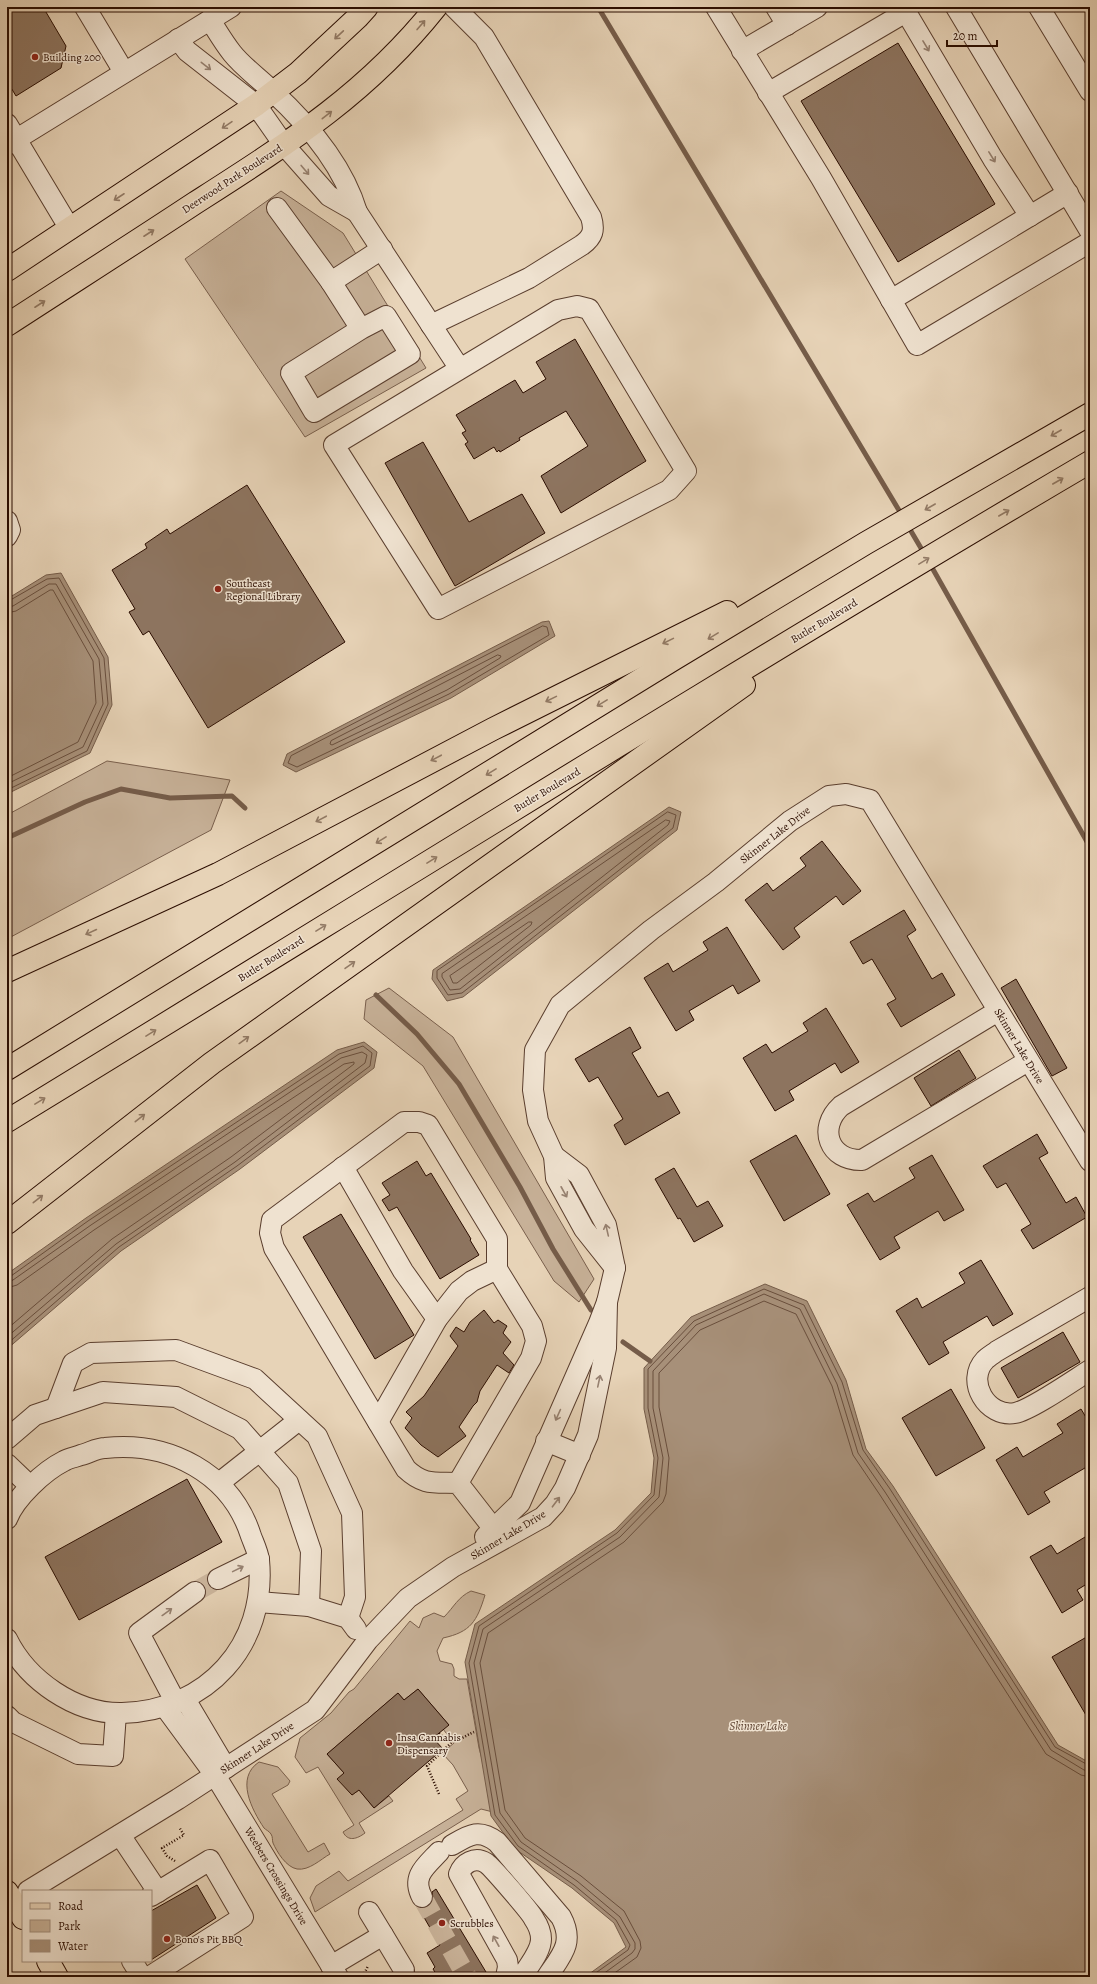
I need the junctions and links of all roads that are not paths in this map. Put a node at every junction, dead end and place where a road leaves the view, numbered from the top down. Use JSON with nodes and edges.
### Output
{"nodes":[{"id":1,"x":85,"y":7,"type":"edge"},
{"id":2,"x":231,"y":7,"type":"edge"},
{"id":3,"x":367,"y":7,"type":"edge"},
{"id":4,"x":436,"y":7,"type":"edge"},
{"id":5,"x":454,"y":7,"type":"edge"},
{"id":6,"x":716,"y":7,"type":"edge"},
{"id":7,"x":776,"y":7,"type":"edge"},
{"id":8,"x":817,"y":7,"type":"edge"},
{"id":9,"x":956,"y":7,"type":"edge"},
{"id":10,"x":1039,"y":7,"type":"edge"},
{"id":11,"x":904,"y":10,"type":"edge"},
{"id":12,"x":210,"y":20,"type":"junction"},
{"id":13,"x":787,"y":25,"type":"junction"},
{"id":14,"x":178,"y":39,"type":"junction"},
{"id":15,"x":742,"y":51,"type":"junction"},
{"id":16,"x":124,"y":72,"type":"junction"},
{"id":17,"x":1090,"y":91,"type":"edge"},
{"id":18,"x":274,"y":92,"type":"junction"},
{"id":19,"x":768,"y":93,"type":"junction"},
{"id":20,"x":256,"y":105,"type":"junction"},
{"id":21,"x":308,"y":128,"type":"junction"},
{"id":22,"x":10,"y":136,"type":"edge"},
{"id":23,"x":284,"y":145,"type":"junction"},
{"id":24,"x":1068,"y":193,"type":"junction"},
{"id":25,"x":277,"y":208,"type":"dead end"},
{"id":26,"x":357,"y":212,"type":"junction"},
{"id":27,"x":1030,"y":216,"type":"junction"},
{"id":28,"x":70,"y":229,"type":"junction"},
{"id":29,"x":1090,"y":231,"type":"edge"},
{"id":30,"x":1090,"y":242,"type":"edge"},
{"id":31,"x":382,"y":249,"type":"junction"},
{"id":32,"x":7,"y":270,"type":"edge"},
{"id":33,"x":331,"y":282,"type":"junction"},
{"id":34,"x":891,"y":300,"type":"junction"},
{"id":35,"x":7,"y":325,"type":"edge"},
{"id":36,"x":431,"y":325,"type":"junction"},
{"id":37,"x":361,"y":329,"type":"junction"},
{"id":38,"x":460,"y":369,"type":"junction"},
{"id":39,"x":1090,"y":414,"type":"edge"},
{"id":40,"x":1090,"y":462,"type":"edge"},
{"id":41,"x":7,"y":521,"type":"edge"},
{"id":42,"x":7,"y":536,"type":"edge"},
{"id":43,"x":866,"y":543,"type":"junction"},
{"id":44,"x":890,"y":581,"type":"junction"},
{"id":45,"x":7,"y":971,"type":"edge"},
{"id":46,"x":998,"y":1011,"type":"junction"},
{"id":47,"x":1028,"y":1061,"type":"junction"},
{"id":48,"x":7,"y":1069,"type":"edge"},
{"id":49,"x":7,"y":1121,"type":"edge"},
{"id":50,"x":1090,"y":1161,"type":"edge"},
{"id":51,"x":343,"y":1168,"type":"junction"},
{"id":52,"x":7,"y":1223,"type":"edge"},
{"id":53,"x":497,"y":1269,"type":"junction"},
{"id":54,"x":1090,"y":1297,"type":"edge"},
{"id":55,"x":607,"y":1302,"type":"junction"},
{"id":56,"x":437,"y":1319,"type":"junction"},
{"id":57,"x":1090,"y":1370,"type":"edge"},
{"id":58,"x":56,"y":1408,"type":"junction"},
{"id":59,"x":299,"y":1420,"type":"junction"},
{"id":60,"x":378,"y":1422,"type":"junction"},
{"id":61,"x":7,"y":1440,"type":"edge"},
{"id":62,"x":546,"y":1441,"type":"junction"},
{"id":63,"x":260,"y":1452,"type":"junction"},
{"id":64,"x":580,"y":1455,"type":"junction"},
{"id":65,"x":7,"y":1464,"type":"edge"},
{"id":66,"x":220,"y":1483,"type":"junction"},
{"id":67,"x":458,"y":1483,"type":"junction"},
{"id":68,"x":30,"y":1486,"type":"junction"},
{"id":69,"x":7,"y":1519,"type":"edge"},
{"id":70,"x":493,"y":1528,"type":"junction"},
{"id":71,"x":258,"y":1559,"type":"junction"},
{"id":72,"x":453,"y":1567,"type":"junction"},
{"id":73,"x":218,"y":1579,"type":"tunnel mouth"},
{"id":74,"x":196,"y":1592,"type":"tunnel mouth"},
{"id":75,"x":258,"y":1602,"type":"junction"},
{"id":76,"x":309,"y":1606,"type":"junction"},
{"id":77,"x":348,"y":1618,"type":"junction"},
{"id":78,"x":366,"y":1643,"type":"junction"},
{"id":79,"x":9,"y":1650,"type":"edge"},
{"id":80,"x":175,"y":1703,"type":"junction"},
{"id":81,"x":116,"y":1713,"type":"junction"},
{"id":82,"x":7,"y":1716,"type":"edge"},
{"id":83,"x":220,"y":1772,"type":"junction"},
{"id":84,"x":120,"y":1835,"type":"junction"},
{"id":85,"x":444,"y":1854,"type":"junction"},
{"id":86,"x":33,"y":1890,"type":"edge"},
{"id":87,"x":149,"y":1890,"type":"edge"},
{"id":88,"x":153,"y":1897,"type":"edge"},
{"id":89,"x":422,"y":1898,"type":"tunnel mouth"},
{"id":90,"x":369,"y":1912,"type":"dead end"},
{"id":91,"x":231,"y":1925,"type":"junction"},
{"id":92,"x":383,"y":1934,"type":"junction"},
{"id":93,"x":49,"y":1962,"type":"edge"},
{"id":94,"x":133,"y":1962,"type":"edge"},
{"id":95,"x":145,"y":1962,"type":"edge"},
{"id":96,"x":400,"y":1963,"type":"dead end"},
{"id":97,"x":334,"y":1971,"type":"edge"},
{"id":98,"x":57,"y":1977,"type":"edge"},
{"id":99,"x":142,"y":1977,"type":"edge"},
{"id":100,"x":149,"y":1977,"type":"edge"},
{"id":101,"x":506,"y":1977,"type":"edge"},
{"id":102,"x":522,"y":1977,"type":"edge"},
{"id":103,"x":534,"y":1977,"type":"edge"},
{"id":104,"x":547,"y":1977,"type":"edge"}],
"edges":[{"from":1,"to":16,"type":"street"},
{"from":2,"to":12,"type":"street"},
{"from":3,"to":18,"type":"main road","one_way":true},
{"from":21,"to":4,"type":"main road","name":"Deerwood Park Boulevard","one_way":true},
{"from":5,"to":36,"type":"street"},
{"from":6,"to":15,"type":"street"},
{"from":7,"to":13,"type":"street"},
{"from":8,"to":13,"type":"street"},
{"from":9,"to":24,"type":"street"},
{"from":10,"to":17,"type":"street"},
{"from":11,"to":19,"type":"street"},
{"from":11,"to":27,"type":"street","one_way":true},
{"from":12,"to":14,"type":"street"},
{"from":12,"to":18,"type":"street"},
{"from":13,"to":15,"type":"street"},
{"from":14,"to":16,"type":"street"},
{"from":14,"to":20,"type":"street","one_way":true},
{"from":15,"to":19,"type":"street"},
{"from":16,"to":22,"type":"street"},
{"from":18,"to":20,"type":"main road"},
{"from":18,"to":21,"type":"street"},
{"from":19,"to":34,"type":"street"},
{"from":20,"to":23,"type":"street"},
{"from":20,"to":28,"type":"main road","one_way":true},
{"from":21,"to":23,"type":"main road","name":"Deerwood Park Boulevard"},
{"from":21,"to":26,"type":"street"},
{"from":22,"to":28,"type":"street"},
{"from":23,"to":26,"type":"street","one_way":true},
{"from":35,"to":23,"type":"main road","name":"Deerwood Park Boulevard","one_way":true},
{"from":24,"to":27,"type":"street"},
{"from":24,"to":29,"type":"street"},
{"from":25,"to":33,"type":"street"},
{"from":26,"to":31,"type":"street"},
{"from":27,"to":34,"type":"street"},
{"from":28,"to":32,"type":"main road"},
{"from":30,"to":34,"type":"street"},
{"from":31,"to":33,"type":"street"},
{"from":31,"to":36,"type":"street"},
{"from":33,"to":37,"type":"street"},
{"from":36,"to":38,"type":"street"},
{"from":37,"to":37,"type":"street"},
{"from":38,"to":38,"type":"street"},
{"from":39,"to":43,"type":"main road","one_way":true},
{"from":44,"to":40,"type":"main road","name":"Butler Boulevard","one_way":true},
{"from":41,"to":42,"type":"street"},
{"from":43,"to":45,"type":"main road","one_way":true},
{"from":43,"to":48,"type":"main road","one_way":true},
{"from":49,"to":44,"type":"main road","name":"Butler Boulevard","one_way":true},
{"from":52,"to":44,"type":"main road","one_way":true},
{"from":46,"to":47,"type":"street","name":"Skinner Lake Drive"},
{"from":46,"to":47,"type":"street"},
{"from":46,"to":55,"type":"street","name":"Skinner Lake Drive"},
{"from":47,"to":50,"type":"street","name":"Skinner Lake Drive"},
{"from":51,"to":53,"type":"street"},
{"from":51,"to":56,"type":"street"},
{"from":51,"to":60,"type":"street"},
{"from":53,"to":56,"type":"street"},
{"from":53,"to":67,"type":"street"},
{"from":54,"to":57,"type":"street"},
{"from":55,"to":62,"type":"street","name":"Skinner Lake Drive","one_way":true},
{"from":64,"to":55,"type":"street","name":"Skinner Lake Drive","one_way":true},
{"from":56,"to":60,"type":"street"},
{"from":58,"to":59,"type":"street"},
{"from":58,"to":61,"type":"street"},
{"from":58,"to":63,"type":"street"},
{"from":59,"to":63,"type":"street"},
{"from":59,"to":77,"type":"street"},
{"from":60,"to":67,"type":"street"},
{"from":62,"to":64,"type":"street"},
{"from":62,"to":70,"type":"street","name":"Skinner Lake Drive"},
{"from":63,"to":66,"type":"street"},
{"from":63,"to":76,"type":"street"},
{"from":72,"to":64,"type":"street","name":"Skinner Lake Drive","one_way":true},
{"from":65,"to":68,"type":"street"},
{"from":66,"to":68,"type":"street"},
{"from":66,"to":71,"type":"street"},
{"from":67,"to":70,"type":"street"},
{"from":68,"to":69,"type":"street"},
{"from":70,"to":72,"type":"street","name":"Skinner Lake Drive"},
{"from":73,"to":71,"type":"street","one_way":true},
{"from":71,"to":75,"type":"street"},
{"from":72,"to":78,"type":"street","name":"Skinner Lake Drive"},
{"from":80,"to":74,"type":"street","name":"Weebers Crossings Drive","one_way":true},
{"from":75,"to":76,"type":"street"},
{"from":75,"to":80,"type":"street"},
{"from":76,"to":77,"type":"street"},
{"from":77,"to":78,"type":"street"},
{"from":78,"to":83,"type":"street","name":"Skinner Lake Drive"},
{"from":79,"to":81,"type":"street"},
{"from":80,"to":81,"type":"street"},
{"from":80,"to":83,"type":"street","name":"Weebers Crossings Drive"},
{"from":81,"to":82,"type":"street"},
{"from":83,"to":84,"type":"street","name":"Skinner Lake Drive"},
{"from":83,"to":97,"type":"street","name":"Weebers Crossings Drive"},
{"from":84,"to":86,"type":"street","name":"Skinner Lake Drive"},
{"from":84,"to":87,"type":"street"},
{"from":85,"to":89,"type":"street"},
{"from":85,"to":103,"type":"street"},
{"from":85,"to":104,"type":"street"},
{"from":88,"to":91,"type":"street"},
{"from":90,"to":92,"type":"street"},
{"from":91,"to":95,"type":"street"},
{"from":91,"to":100,"type":"street"},
{"from":92,"to":96,"type":"street"},
{"from":92,"to":97,"type":"street"},
{"from":93,"to":98,"type":"main road"},
{"from":94,"to":99,"type":"street"},
{"from":101,"to":102,"type":"street","one_way":true}]}
